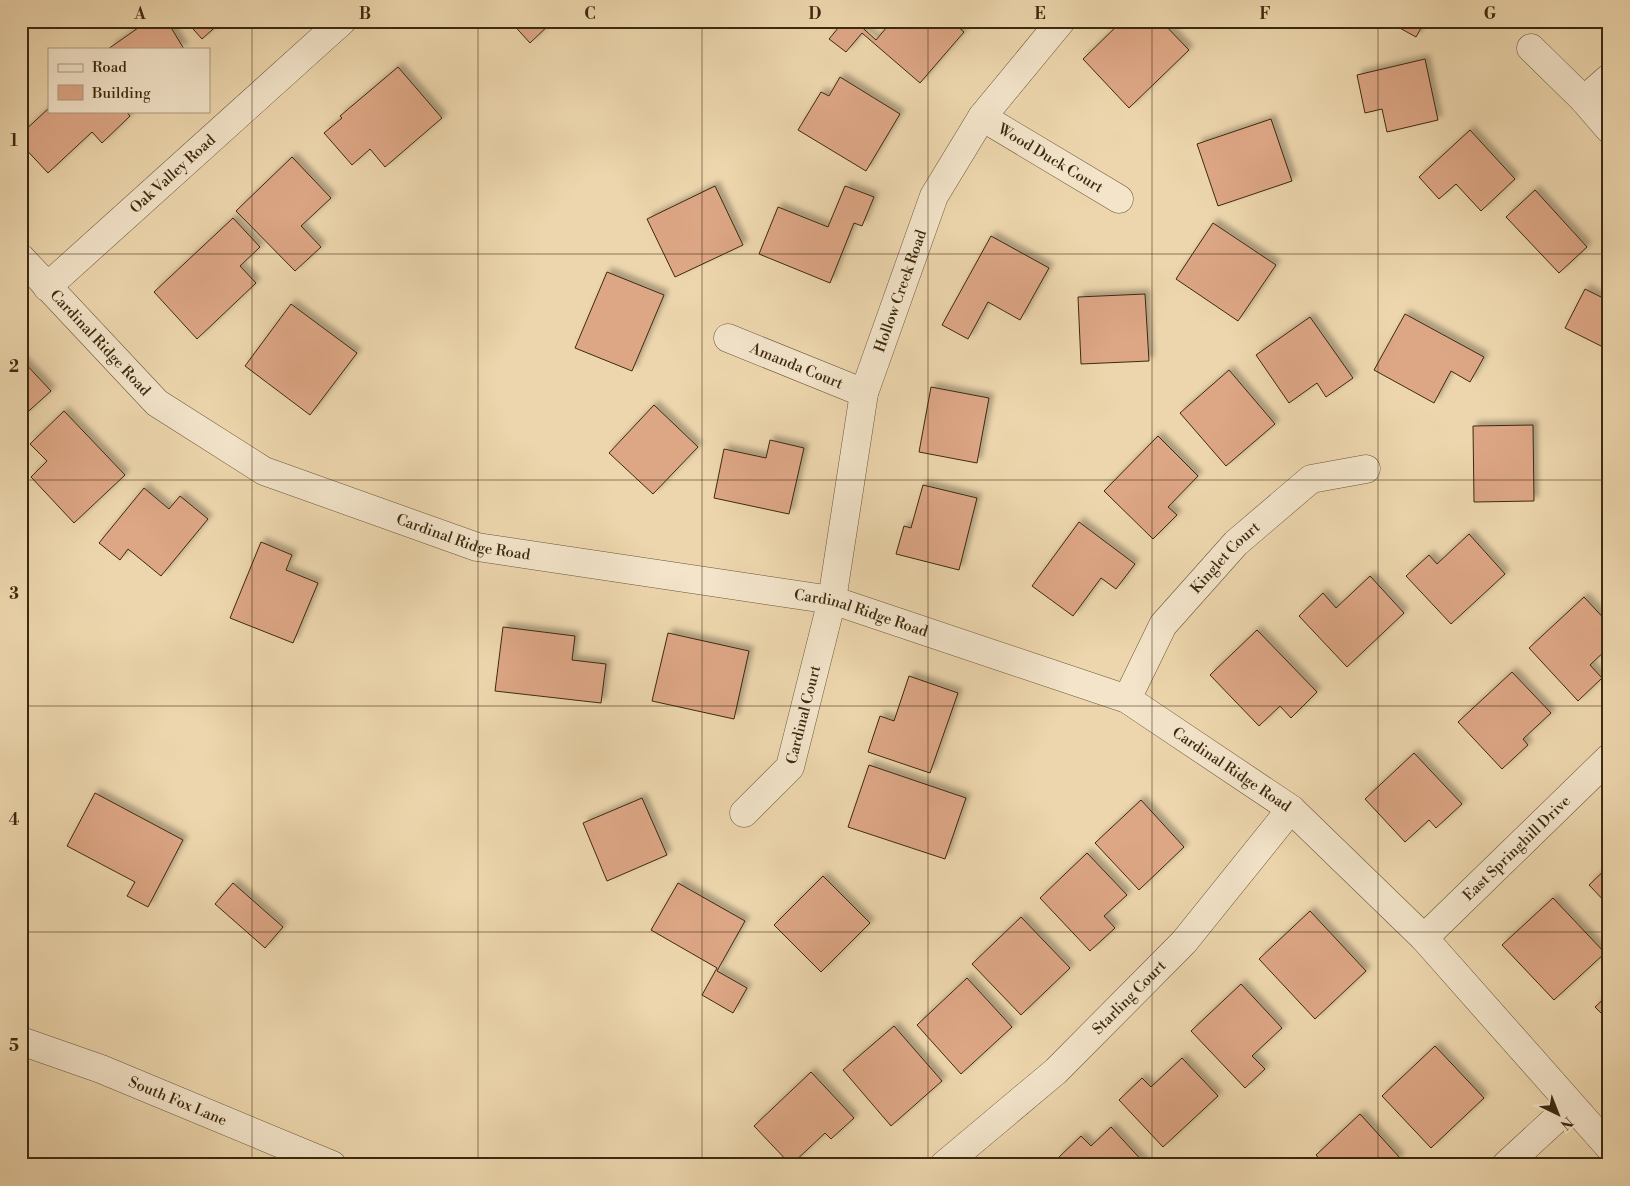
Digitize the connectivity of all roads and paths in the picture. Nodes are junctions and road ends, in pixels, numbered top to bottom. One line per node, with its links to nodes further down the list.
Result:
1 (342, 21): 10 (street, Oak Valley Road)
2 (1061, 21): 6 (street, Hollow Creek Road)
3 (1530, 48): 5 (street)
4 (1609, 78): 5 (street)
5 (1584, 100): 7 (street)
6 (982, 117): 8 (street, Wood Duck Court); 12 (street, Hollow Creek Road)
7 (1609, 128)
8 (1119, 200)
9 (21, 258): 10 (street, Cardinal Ridge Road)
10 (48, 287): 14 (street, Cardinal Ridge Road)
11 (728, 338): 12 (street, Amanda Court)
12 (864, 393): 14 (street, Hollow Creek Road)
13 (1366, 469): 15 (street, Kinglet Court)
14 (832, 600): 15 (street, Cardinal Ridge Road); 18 (street, Cardinal Court)
15 (1127, 700): 17 (street, Cardinal Ridge Road)
16 (1609, 758): 19 (street, East Springhill Drive)
17 (1291, 809): 19 (street, Cardinal Ridge Road); 24 (street, Starling Court)
18 (744, 813)
19 (1424, 938): 21 (street, Cardinal Ridge Road)
20 (21, 1041): 23 (street, South Fox Lane)
21 (1571, 1105): 22 (street, Cardinal Ridge Road); 25 (street)
22 (1609, 1147)
23 (332, 1165)
24 (944, 1165)
25 (1506, 1165)

